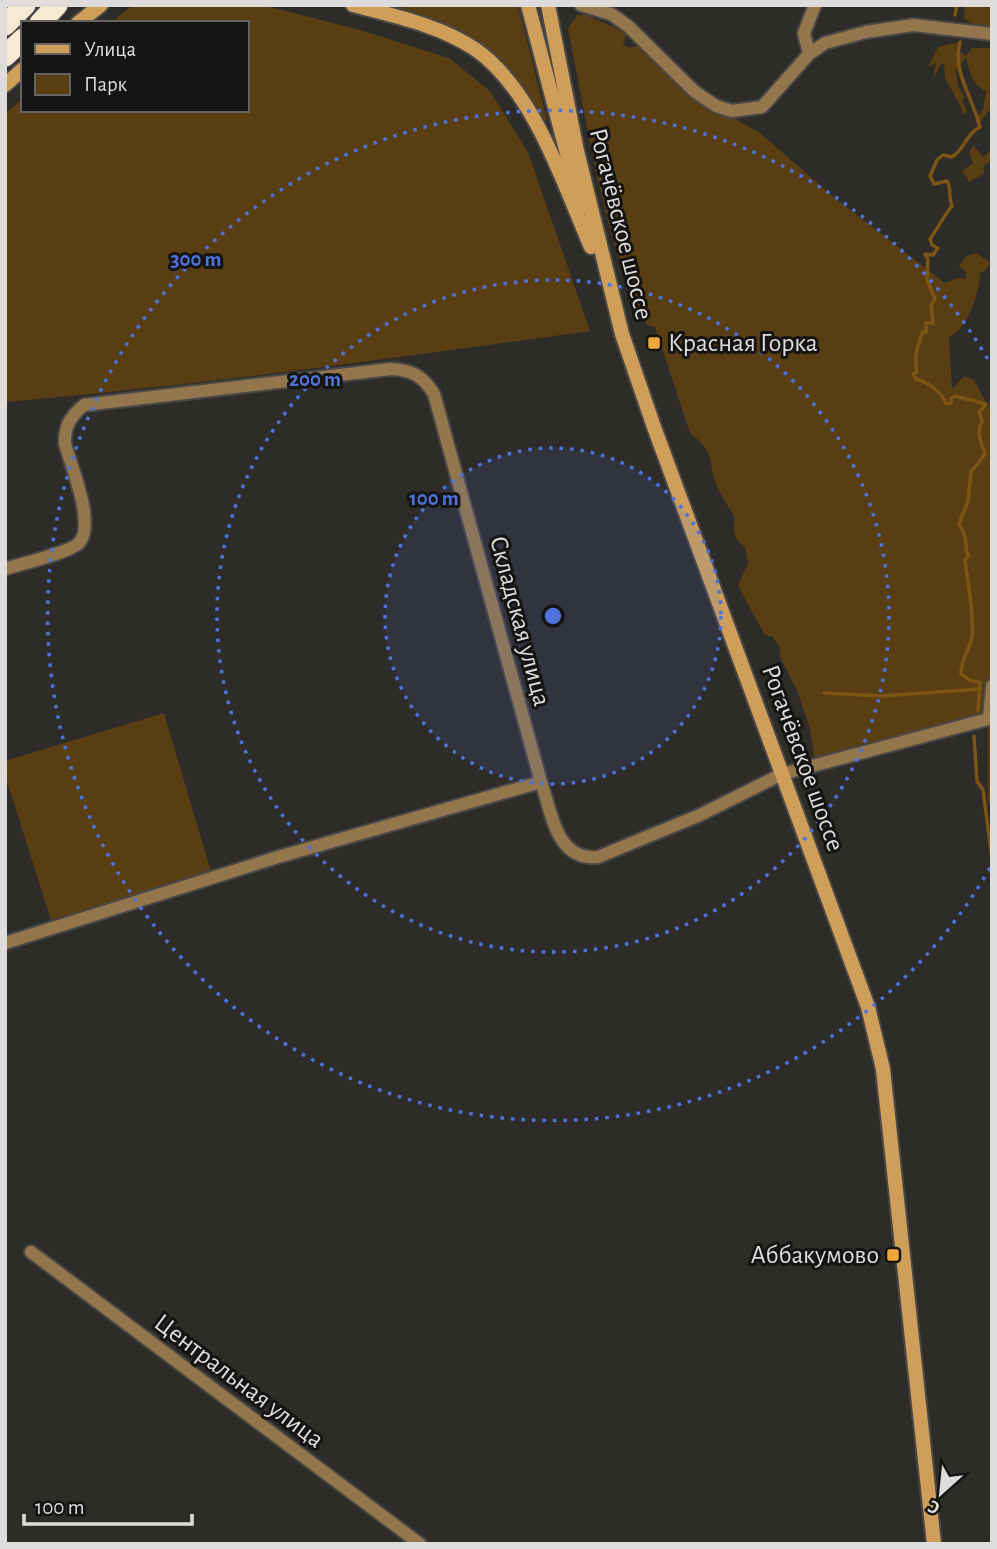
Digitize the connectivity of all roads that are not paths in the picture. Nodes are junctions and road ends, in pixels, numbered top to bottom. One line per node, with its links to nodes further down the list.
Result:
1 (25, 5): 13 (highway)
2 (57, 5): 10 (highway)
3 (91, 5): 11 (main road)
4 (101, 5): 12 (main road)
5 (354, 5): 20 (main road)
6 (527, 5): 20 (main road)
7 (581, 5): 16 (street)
8 (815, 5): 16 (street)
9 (551, 6): 21 (main road, Рогачёвское шоссе)
10 (42, 21)
11 (77, 21)
12 (78, 21)
13 (5, 25)
14 (992, 34): 16 (street)
15 (21, 41): 17 (highway)
16 (809, 54)
17 (5, 57)
18 (21, 71): 19 (main road)
19 (5, 85)
20 (591, 247): 21 (main road)
21 (622, 334): 25 (main road, Рогачёвское шоссе)
22 (5, 569): 26 (street, Складская улица)
23 (992, 686): 24 (street)
24 (990, 718): 25 (street)
25 (782, 774): 26 (street, Складская улица); 30 (main road, Рогачёвское шоссе)
26 (541, 782): 27 (street)
27 (5, 943)
28 (31, 1252): 29 (street, Центральная улица)
29 (420, 1544)
30 (934, 1544)

